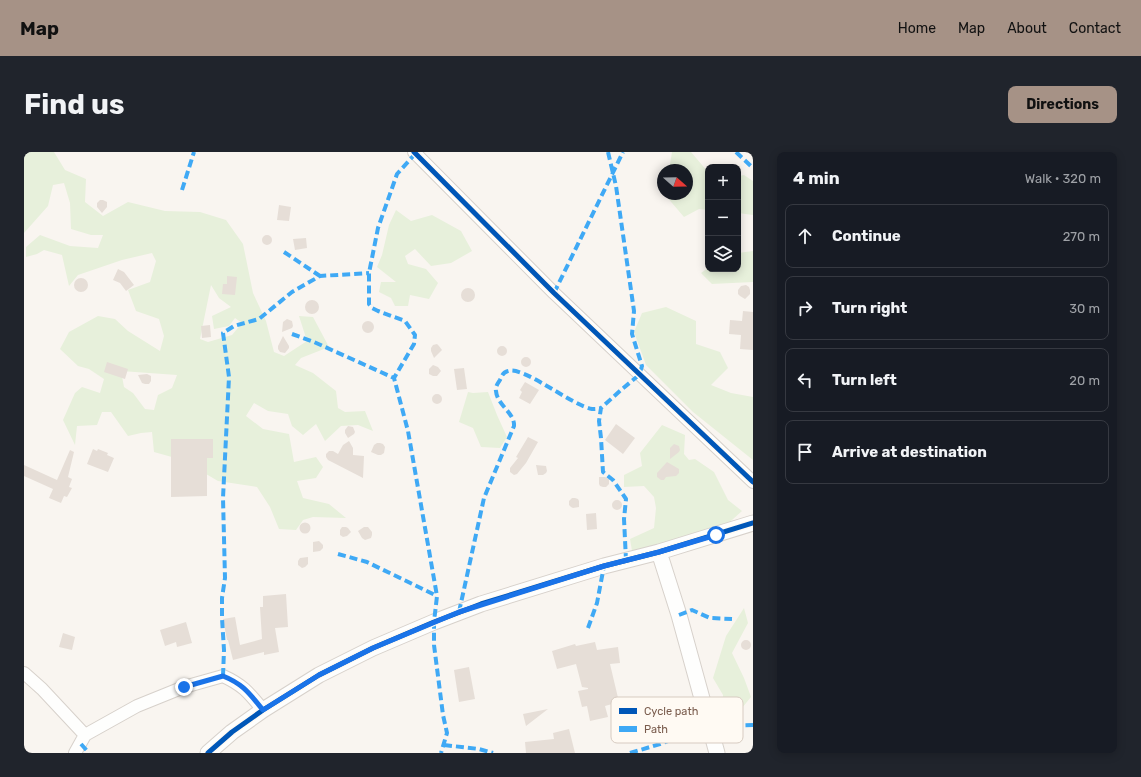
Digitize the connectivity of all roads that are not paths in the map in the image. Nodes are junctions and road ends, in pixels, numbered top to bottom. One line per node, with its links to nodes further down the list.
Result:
1 (414, 152): 2 (street)
2 (753, 482)
3 (753, 523): 4 (street)
4 (659, 552): 6 (street); 7 (street)
5 (24, 673): 8 (street)
6 (702, 697)
7 (263, 710): 8 (street); 11 (street)
8 (85, 735): 10 (street)
9 (714, 743): 12 (street)
10 (75, 753)
11 (208, 753)
12 (717, 753)

